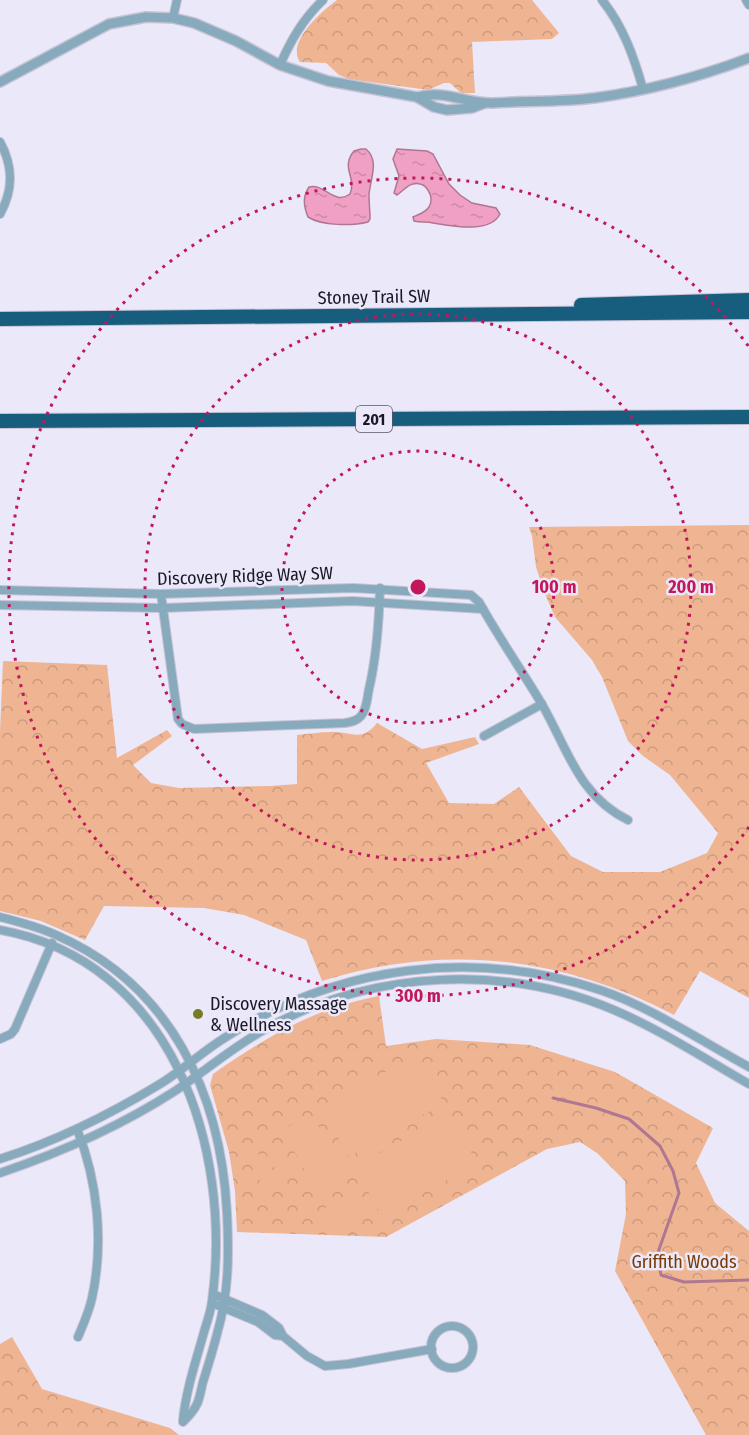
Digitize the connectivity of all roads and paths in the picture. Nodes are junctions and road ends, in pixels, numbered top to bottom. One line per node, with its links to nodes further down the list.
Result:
1 (177, 0): 6 (street)
2 (323, 0): 8 (street)
3 (602, 0): 10 (street)
4 (746, 0): 5 (street)
5 (749, 5)
6 (173, 18): 8 (street); 9 (street)
7 (749, 58): 10 (street)
8 (280, 65): 11 (street)
9 (0, 82)
10 (643, 89): 12 (street)
11 (417, 97): 12 (street); 12 (street)
12 (485, 103)
13 (0, 142): 14 (street)
14 (0, 214)
15 (749, 300): 17 (highway)
16 (749, 312): 17 (highway, Stoney Trail SW)
17 (510, 313): 18 (highway, Stoney Trail SW)
18 (0, 319)
19 (749, 417): 20 (highway, 201)
20 (0, 421)
21 (380, 588): 23 (street, Discovery Ridge Way SW); 26 (street); 31 (street, Discovery Ridge Way SW)
22 (0, 590): 24 (street, Discovery Ridge Way SW)
23 (272, 591): 25 (street, Discovery Ridge Way SW); 28 (street)
24 (56, 593): 25 (street, Discovery Ridge Way SW); 29 (street)
25 (161, 594): 30 (street)
26 (380, 602): 28 (street, Discovery Ridge Way SW); 30 (street); 31 (street, Discovery Ridge Way SW)
27 (0, 605): 29 (street, Discovery Ridge Way SW)
28 (272, 605): 30 (street, Discovery Ridge Way SW)
29 (56, 608): 30 (street, Discovery Ridge Way SW)
30 (163, 608)
31 (483, 609): 32 (street, Discovery Ridge Way SW)
32 (542, 704): 33 (street); 34 (street, Discovery Ridge Way SW)
33 (484, 736)
34 (628, 820)
35 (0, 917): 37 (street)
36 (0, 930): 38 (street)
37 (56, 934): 38 (street); 40 (street)
38 (51, 946): 42 (street); 48 (street)
39 (488, 967): 41 (street); 43 (street); 44 (street)
40 (117, 971): 42 (street); 50 (street)
41 (488, 980): 45 (street); 46 (street)
42 (110, 981): 52 (street)
43 (600, 990): 45 (street); 47 (street)
44 (298, 998): 46 (street); 50 (street)
45 (596, 1003): 49 (street)
46 (303, 1011): 53 (street)
47 (697, 1038): 49 (street); 51 (street)
48 (0, 1039)
49 (690, 1050): 55 (street)
50 (192, 1062): 52 (street); 53 (street)
51 (749, 1067)
52 (180, 1070): 54 (street); 56 (street)
53 (198, 1075): 54 (street); 61 (street)
54 (186, 1083): 57 (street); 60 (street)
55 (749, 1084)
56 (77, 1130): 57 (street); 58 (street)
57 (82, 1142): 59 (street); 64 (street)
58 (0, 1159)
59 (0, 1173)
60 (214, 1195): 61 (street); 62 (street)
61 (226, 1195): 63 (street)
62 (212, 1298): 63 (street); 63 (street)
63 (225, 1303): 65 (street)
64 (78, 1338)
65 (432, 1349): 65 (street)

